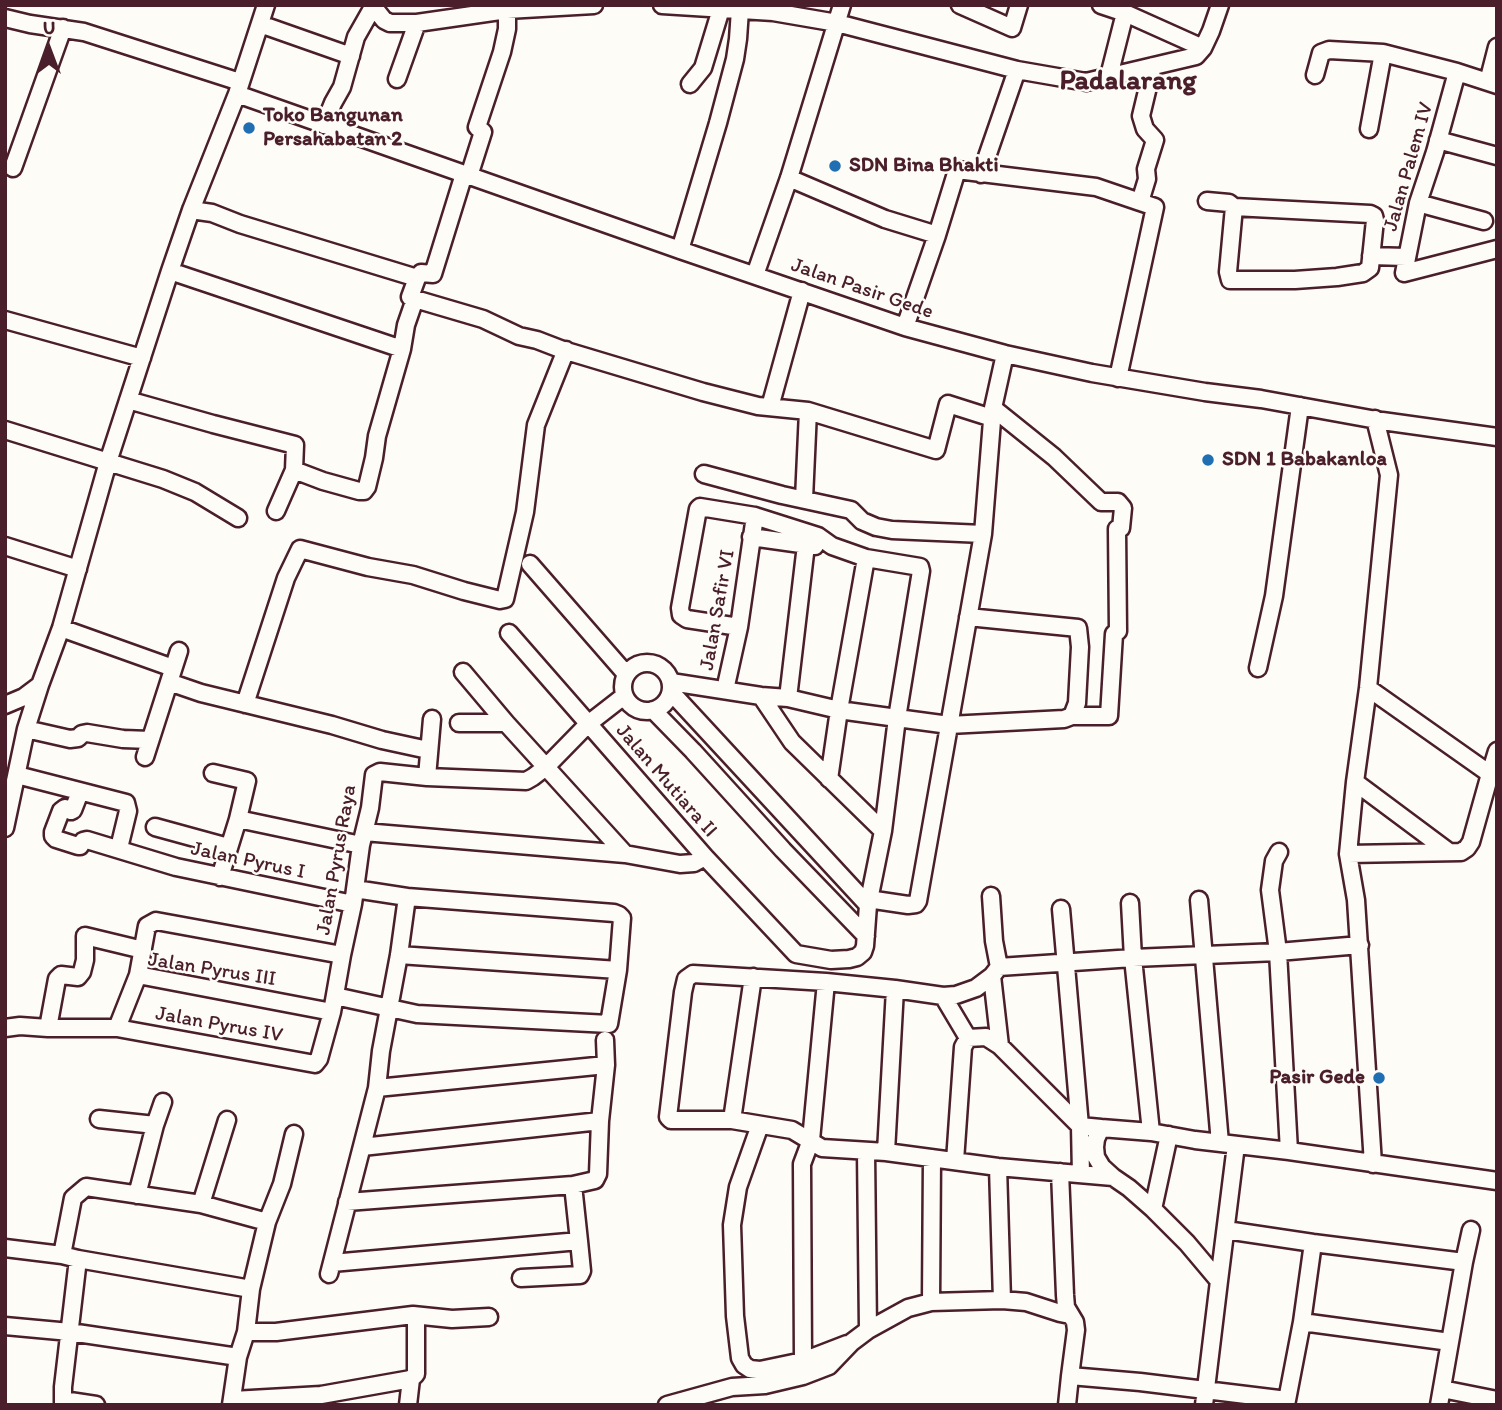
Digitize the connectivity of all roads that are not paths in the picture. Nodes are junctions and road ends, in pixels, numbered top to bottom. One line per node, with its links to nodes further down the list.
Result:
1 (266, 5): 17 (street)
2 (594, 5): 11 (street)
3 (662, 5): 10 (street)
4 (842, 5): 16 (street)
5 (960, 5): 6 (street)
6 (1019, 5)
7 (1101, 5): 13 (street)
8 (373, 6): 15 (street); 22 (street)
9 (1219, 7): 20 (street)
10 (721, 9): 12 (street); 29 (street)
11 (507, 10): 15 (street); 38 (street)
12 (740, 10): 16 (street); 48 (street)
13 (1125, 13): 20 (street); 27 (street)
14 (12, 14): 18 (street, Jalan Pasir Gede)
15 (417, 23): 28 (street)
16 (837, 23): 24 (street); 39 (street)
17 (260, 24): 22 (street); 31 (street)
18 (63, 28): 31 (street, Jalan Pasir Gede); 36 (street)
19 (1497, 47): 30 (street)
20 (1203, 48): 23 (street)
21 (1383, 53): 25 (street); 26 (street); 33 (street)
22 (351, 56): 32 (street)
23 (1153, 66): 27 (street); 41 (street)
24 (1017, 70): 27 (street); 37 (street)
25 (1457, 72): 30 (street); 34 (street, Jalan Palem IV)
26 (1315, 75)
27 (1109, 76)
28 (397, 79)
29 (690, 83)
30 (1493, 83)
31 (239, 88): 32 (street, Jalan Pasir Gede); 44 (street)
32 (324, 125): 38 (street, Jalan Pasir Gede)
33 (1369, 129)
34 (1438, 141): 35 (street); 42 (street, Jalan Palem IV)
35 (1497, 156)
36 (13, 168)
37 (981, 174): 41 (street); 46 (street)
38 (466, 175): 48 (street, Jalan Pasir Gede); 53 (street)
39 (789, 178): 46 (street); 52 (street)
40 (1207, 201): 43 (street)
41 (1140, 202): 62 (street)
42 (1418, 203): 45 (street); 50 (street, Jalan Palem IV)
43 (1234, 207): 49 (street); 49 (street)
44 (191, 210): 51 (street); 53 (street)
45 (1484, 221)
46 (937, 235): 57 (street)
47 (1497, 249): 50 (street)
48 (680, 250): 52 (street, Jalan Pasir Gede)
49 (1371, 256): 50 (street)
50 (1405, 265)
51 (170, 271): 58 (street); 61 (street)
52 (755, 275): 54 (street, Jalan Pasir Gede)
53 (417, 278): 55 (street)
54 (803, 291): 57 (street, Jalan Pasir Gede); 65 (street)
55 (415, 299): 58 (street); 59 (street)
56 (5, 320): 61 (street)
57 (905, 327): 60 (street, Jalan Pasir Gede)
58 (402, 349): 72 (street)
59 (566, 350): 65 (street); 103 (street)
60 (1004, 354): 62 (street, Jalan Pasir Gede); 67 (street)
61 (142, 358): 63 (street)
62 (1118, 378): 64 (street, Jalan Pasir Gede)
63 (128, 400): 71 (street); 72 (street)
64 (1300, 406): 68 (street, Jalan Pasir Gede); 91 (street)
65 (770, 407): 66 (street)
66 (808, 411): 67 (street); 74 (street)
67 (992, 413): 78 (street); 106 (street)
68 (1375, 419): 70 (street, Jalan Pasir Gede); 97 (street)
69 (5, 429): 71 (street)
70 (1497, 437)
71 (108, 463): 77 (street); 85 (street)
72 (294, 470): 75 (street)
73 (704, 474): 74 (street)
74 (804, 499): 78 (street)
75 (276, 511)
76 (755, 516): 79 (street, Jalan Safir VI); 81 (street); 88 (street)
77 (238, 518)
78 (983, 534): 86 (street)
79 (751, 537): 80 (street); 88 (street, Jalan Safir VI)
80 (806, 545): 81 (street); 101 (street)
81 (832, 546): 83 (street)
82 (5, 547): 85 (street)
83 (866, 558): 105 (street); 107 (street)
84 (530, 564): 93 (street)
85 (78, 569): 87 (street)
86 (968, 617): 106 (street); 112 (street)
87 (61, 628): 94 (street); 95 (street)
88 (739, 628): 98 (street, Jalan Safir VI)
89 (509, 633): 111 (street, Jalan Mutiara II)
90 (179, 651): 94 (street)
91 (1258, 668)
92 (463, 672): 110 (street)
93 (626, 674): 96 (street); 99 (street)
94 (171, 675): 103 (street); 114 (street)
95 (40, 685): 102 (street); 113 (street)
96 (671, 687): 98 (street); 104 (street); 143 (street)
97 (1368, 688): 121 (street); 124 (street)
98 (725, 690): 100 (street)
99 (624, 696): 104 (street); 111 (street, Jalan Pyrus Raya)
100 (761, 696): 101 (street); 123 (street)
101 (788, 698): 105 (street)
102 (5, 705)
103 (245, 705): 115 (street)
104 (653, 710): 146 (street)
105 (839, 710): 107 (street); 123 (street)
106 (1072, 716): 112 (street)
107 (897, 718): 112 (street); 129 (street)
108 (432, 719): 115 (street)
109 (459, 723): 110 (street)
110 (506, 723): 119 (street)
111 (588, 724): 119 (street, Jalan Pyrus Raya); 137 (street, Jalan Mutiara II)
112 (949, 724): 143 (street)
113 (26, 729): 114 (street); 118 (street)
114 (150, 740): 117 (street)
115 (428, 750): 122 (street)
116 (1497, 751): 121 (street)
117 (145, 757)
118 (14, 766): 125 (street); 128 (street)
119 (546, 766): 122 (street, Jalan Pyrus Raya); 135 (street)
120 (213, 773): 126 (street)
121 (1490, 774): 134 (street)
122 (427, 777): 130 (street, Jalan Pyrus Raya)
123 (829, 779): 129 (street)
124 (1355, 782): 134 (street); 136 (street)
125 (80, 792): 131 (street); 131 (street, Jalan Pyrus I)
126 (238, 819): 130 (street); 132 (street)
127 (155, 827): 132 (street)
128 (5, 828)
129 (883, 831): 143 (street)
130 (362, 839): 135 (street); 140 (street, Jalan Pyrus Raya)
131 (119, 848): 138 (street, Jalan Pyrus I)
132 (228, 848): 138 (street)
133 (1279, 852): 149 (street)
134 (1449, 852): 136 (street)
135 (625, 854): 137 (street)
136 (1348, 854): 147 (street)
137 (705, 857): 146 (street, Jalan Mutiara II)
138 (220, 877): 140 (street, Jalan Pyrus I)
139 (991, 896): 156 (street)
140 (354, 897): 141 (street, Jalan Pyrus I); 150 (street, Jalan Pyrus Raya)
141 (407, 897): 151 (street); 155 (street, Jalan Pyrus I)
142 (1199, 900): 152 (street)
143 (868, 902): 146 (street)
144 (1130, 904): 153 (street)
145 (1061, 909): 154 (street)
146 (866, 936)
147 (1360, 945): 149 (street); 193 (street)
148 (143, 950): 150 (street); 157 (street); 165 (street)
149 (1278, 952): 152 (street); 188 (street)
150 (342, 955): 162 (street, Jalan Pyrus Raya)
151 (399, 955): 155 (street); 163 (street)
152 (1204, 956): 153 (street); 186 (street)
153 (1133, 958): 154 (street); 182 (street)
154 (1065, 962): 156 (street); 180 (street)
155 (618, 970): 163 (street, Jalan Pyrus III)
156 (995, 972): 161 (street); 169 (street)
157 (138, 975): 162 (street, Jalan Pyrus III); 166 (street, Jalan Pyrus III)
158 (753, 977): 159 (street); 176 (street); 176 (street)
159 (826, 982): 160 (street); 185 (street)
160 (895, 989): 161 (street); 190 (street)
161 (943, 996): 167 (street)
162 (333, 1004): 163 (street, Jalan Pyrus III); 170 (street, Jalan Pyrus Raya)
163 (390, 1008): 172 (street)
164 (5, 1028): 165 (street, Jalan Pyrus IV)
165 (48, 1028): 166 (street, Jalan Pyrus IV)
166 (117, 1028): 170 (street, Jalan Pyrus IV)
167 (968, 1038): 169 (street); 192 (street)
168 (605, 1040): 171 (street)
169 (1000, 1046): 180 (street)
170 (314, 1064)
171 (606, 1065): 172 (street); 177 (street)
172 (377, 1088): 187 (street)
173 (163, 1102): 178 (street)
174 (99, 1119): 178 (street)
175 (227, 1120): 202 (street)
176 (732, 1120): 179 (street)
177 (600, 1121): 187 (street); 199 (street)
178 (155, 1125): 200 (street)
179 (760, 1125): 185 (street); 228 (street)
180 (1080, 1126): 181 (street); 196 (street)
181 (1101, 1128): 182 (street); 197 (street)
182 (1151, 1132): 184 (street)
183 (293, 1134): 204 (street)
184 (1169, 1135): 186 (street); 203 (street)
185 (811, 1140): 189 (street); 228 (street)
186 (1228, 1144): 188 (street); 205 (street)
187 (362, 1147): 201 (street)
188 (1289, 1151): 193 (street)
189 (866, 1152): 190 (street); 222 (street)
190 (886, 1152): 191 (street)
191 (932, 1158): 192 (street); 216 (street)
192 (956, 1161): 194 (street)
193 (1373, 1164): 198 (street)
194 (998, 1167): 195 (street); 215 (street)
195 (1060, 1172): 196 (street); 218 (street)
196 (1080, 1174): 197 (street)
197 (1113, 1177): 203 (street)
198 (1497, 1181)
199 (573, 1185): 201 (street); 207 (street)
200 (137, 1195): 202 (street); 210 (street)
201 (347, 1202): 207 (street)
202 (201, 1204): 204 (street)
203 (1153, 1209): 213 (street)
204 (267, 1222): 214 (street)
205 (1226, 1230): 208 (street); 213 (street)
206 (1471, 1230): 211 (street)
207 (579, 1241): 212 (street)
208 (1313, 1243): 211 (street); 220 (street)
209 (5, 1248): 210 (street)
210 (70, 1257): 214 (street); 223 (street)
211 (1464, 1262): 226 (street)
212 (520, 1278)
213 (1219, 1281): 231 (street)
214 (251, 1289): 224 (street)
215 (1002, 1300): 216 (street); 218 (street)
216 (932, 1302): 222 (street)
217 (413, 1315): 219 (street); 224 (street); 230 (street)
218 (1070, 1315): 229 (street)
219 (489, 1317)
220 (1302, 1322): 226 (street); 236 (street)
221 (5, 1326): 223 (street)
222 (868, 1330): 225 (street)
223 (70, 1332): 227 (street); 234 (street)
224 (246, 1332): 227 (street)
225 (852, 1342): 228 (street); 239 (street)
226 (1450, 1342): 232 (street)
227 (238, 1357): 235 (street)
228 (803, 1361)
229 (1070, 1376): 231 (street); 240 (street)
230 (411, 1379): 235 (street); 238 (street)
231 (1205, 1397): 236 (street)
232 (1441, 1397): 233 (street)
233 (1497, 1400)
234 (63, 1402): 237 (street)
235 (232, 1402)
236 (1287, 1402)
237 (96, 1405)
238 (408, 1405)
239 (667, 1405)
240 (1067, 1405)

